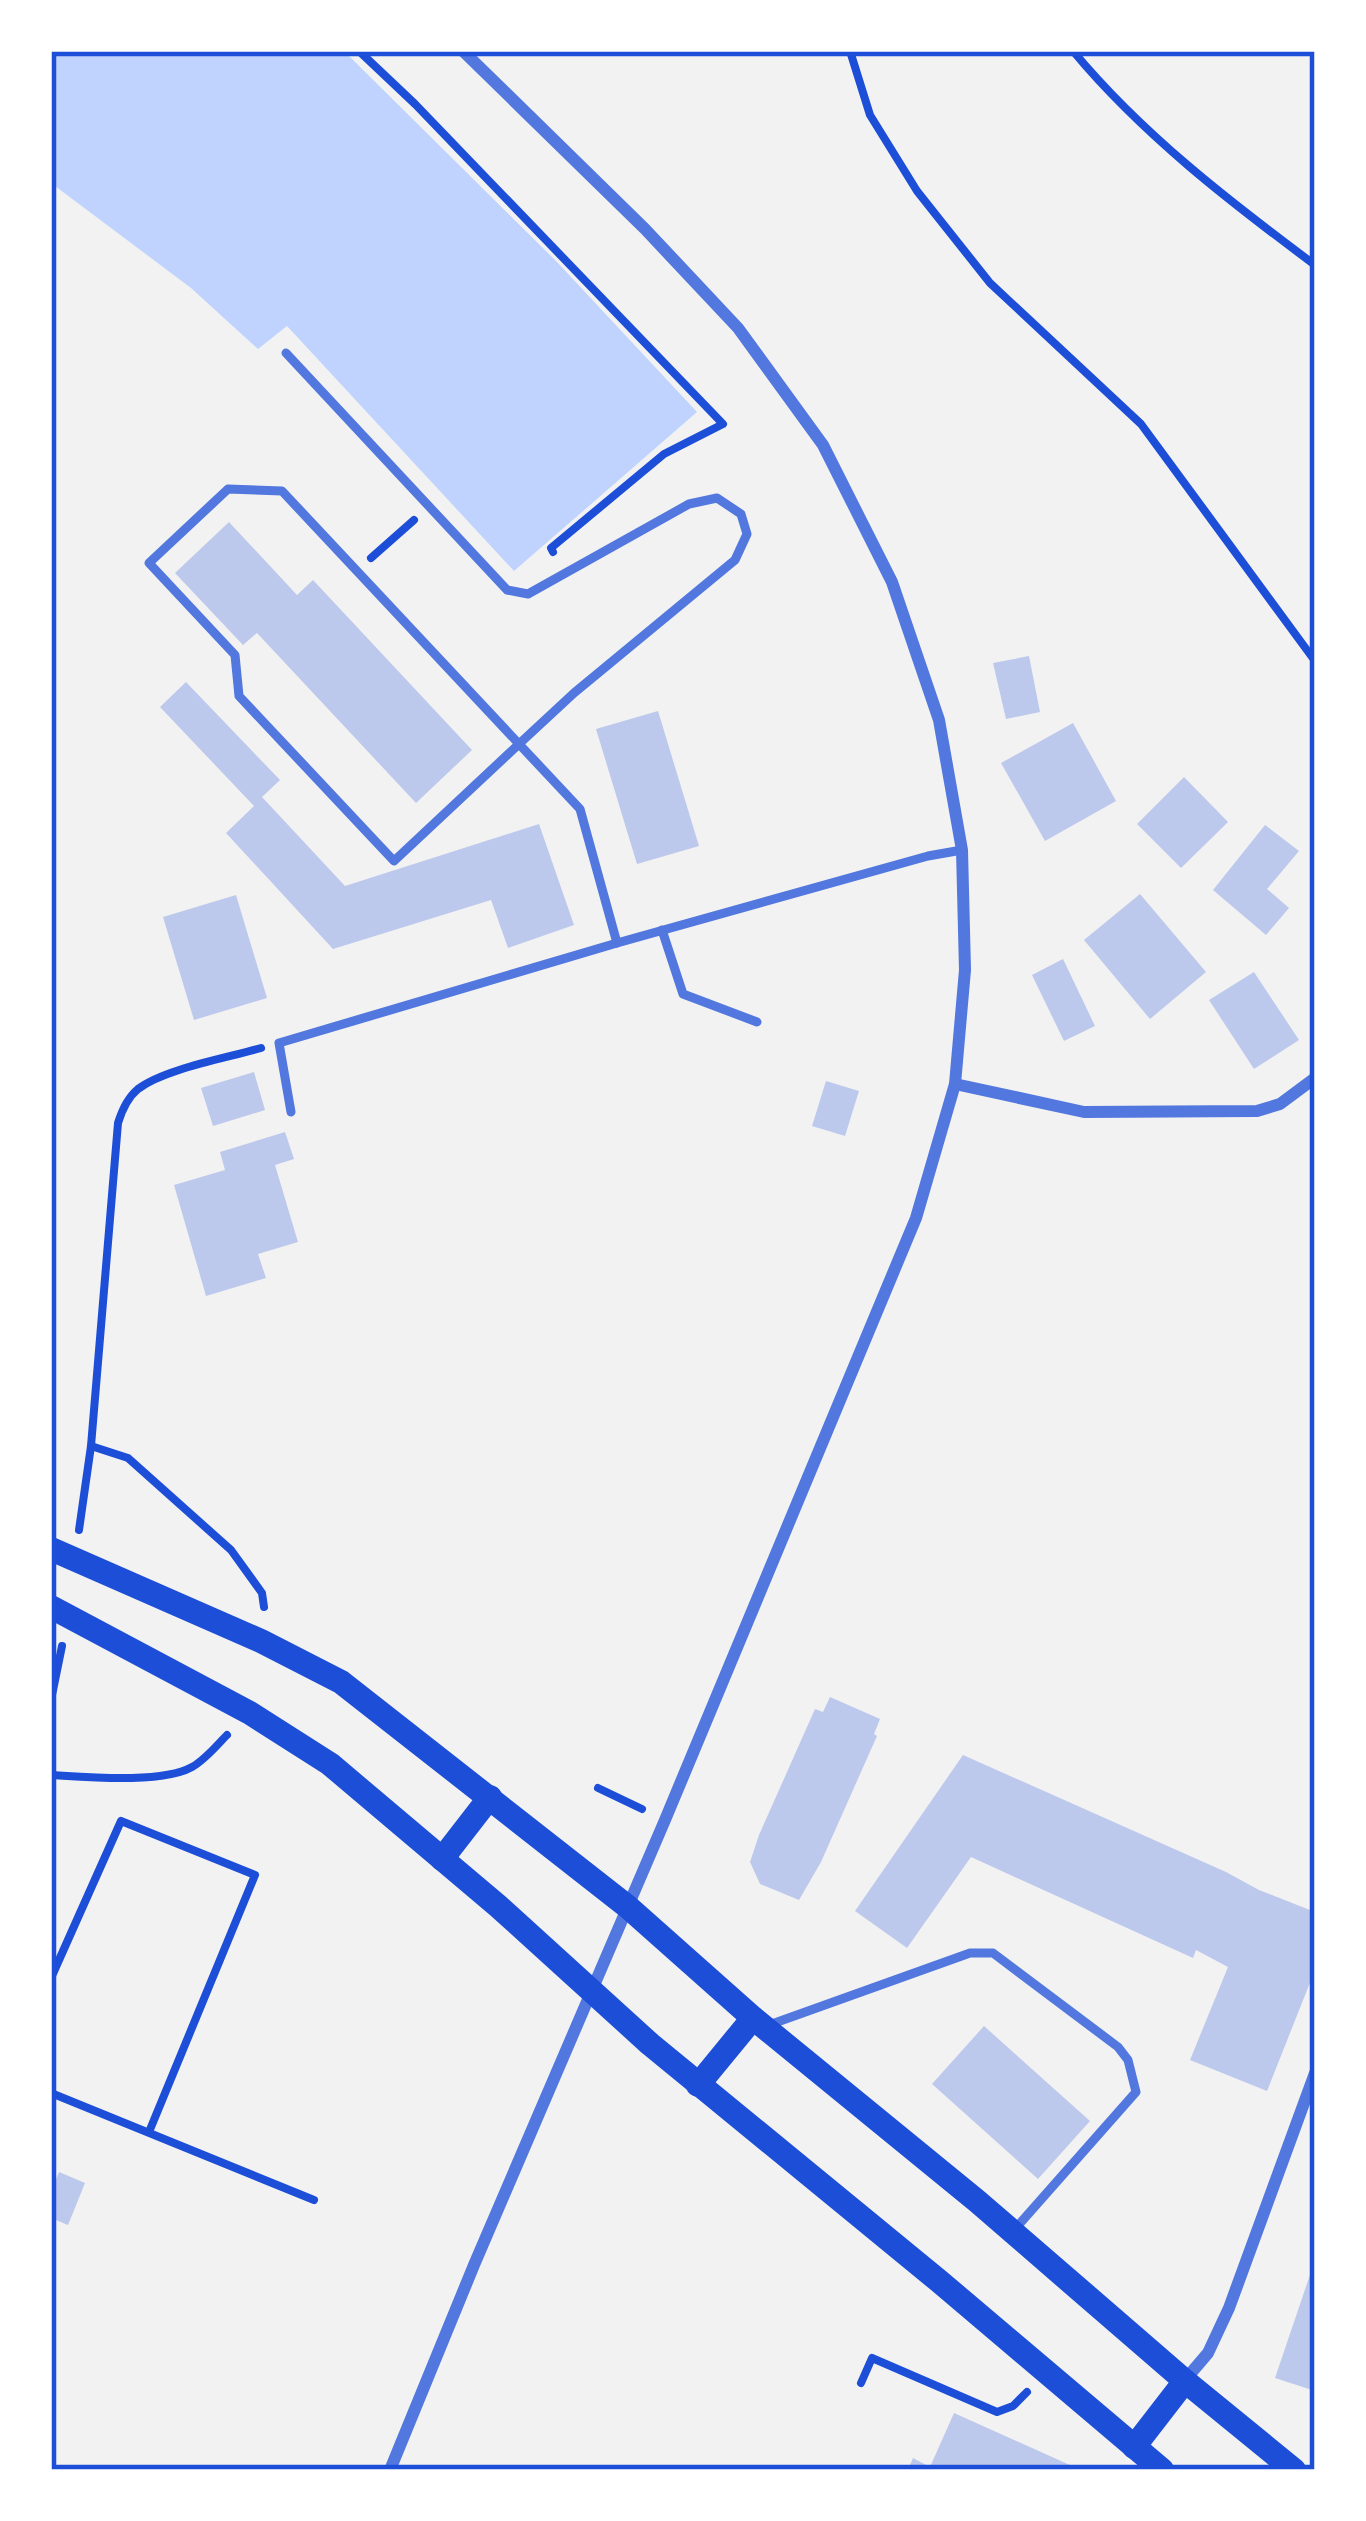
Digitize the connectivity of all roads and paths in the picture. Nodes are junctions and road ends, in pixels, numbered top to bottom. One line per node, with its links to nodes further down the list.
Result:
1 (359, 51): 8 (path)
2 (463, 51): 12 (street)
3 (850, 51): 10 (path)
4 (1073, 51): 5 (path)
5 (1315, 265)
6 (286, 353): 11 (lane)
7 (412, 522): 9 (path)
8 (551, 548)
9 (380, 550)
10 (1315, 662)
11 (519, 744): 11 (lane); 14 (lane)
12 (962, 850): 13 (lane); 18 (street)
13 (662, 930): 14 (lane); 15 (lane)
14 (617, 943): 16 (lane)
15 (757, 1022)
16 (279, 1042): 19 (lane); 20 (path)
17 (1315, 1078): 18 (street)
18 (955, 1084): 30 (street)
19 (290, 1112)
20 (91, 1446): 21 (path); 23 (path)
21 (78, 1537)
22 (51, 1549): 29 (main road)
23 (262, 1593)
24 (67, 1620): 25 (path); 31 (main road)
25 (51, 1700)
26 (214, 1747): 27 (path)
27 (51, 1775)
28 (598, 1788): 30 (path)
29 (490, 1797): 31 (main road); 32 (main road)
30 (665, 1820): 32 (street)
31 (442, 1859): 34 (main road)
32 (628, 1907): 34 (street); 35 (main road)
33 (51, 1978): 39 (path)
34 (591, 1992): 37 (main road); 46 (street)
35 (758, 2022): 37 (main road); 41 (main road); 41 (lane)
36 (1315, 2073): 42 (street)
37 (698, 2085): 45 (main road)
38 (51, 2093): 39 (path)
39 (149, 2132): 40 (path)
40 (314, 2200)
41 (1012, 2232): 42 (main road)
42 (1185, 2381): 45 (main road); 48 (main road)
43 (861, 2383): 44 (path)
44 (1028, 2391)
45 (1135, 2446): 47 (main road)
46 (390, 2470)
47 (1162, 2470)
48 (1294, 2470)

